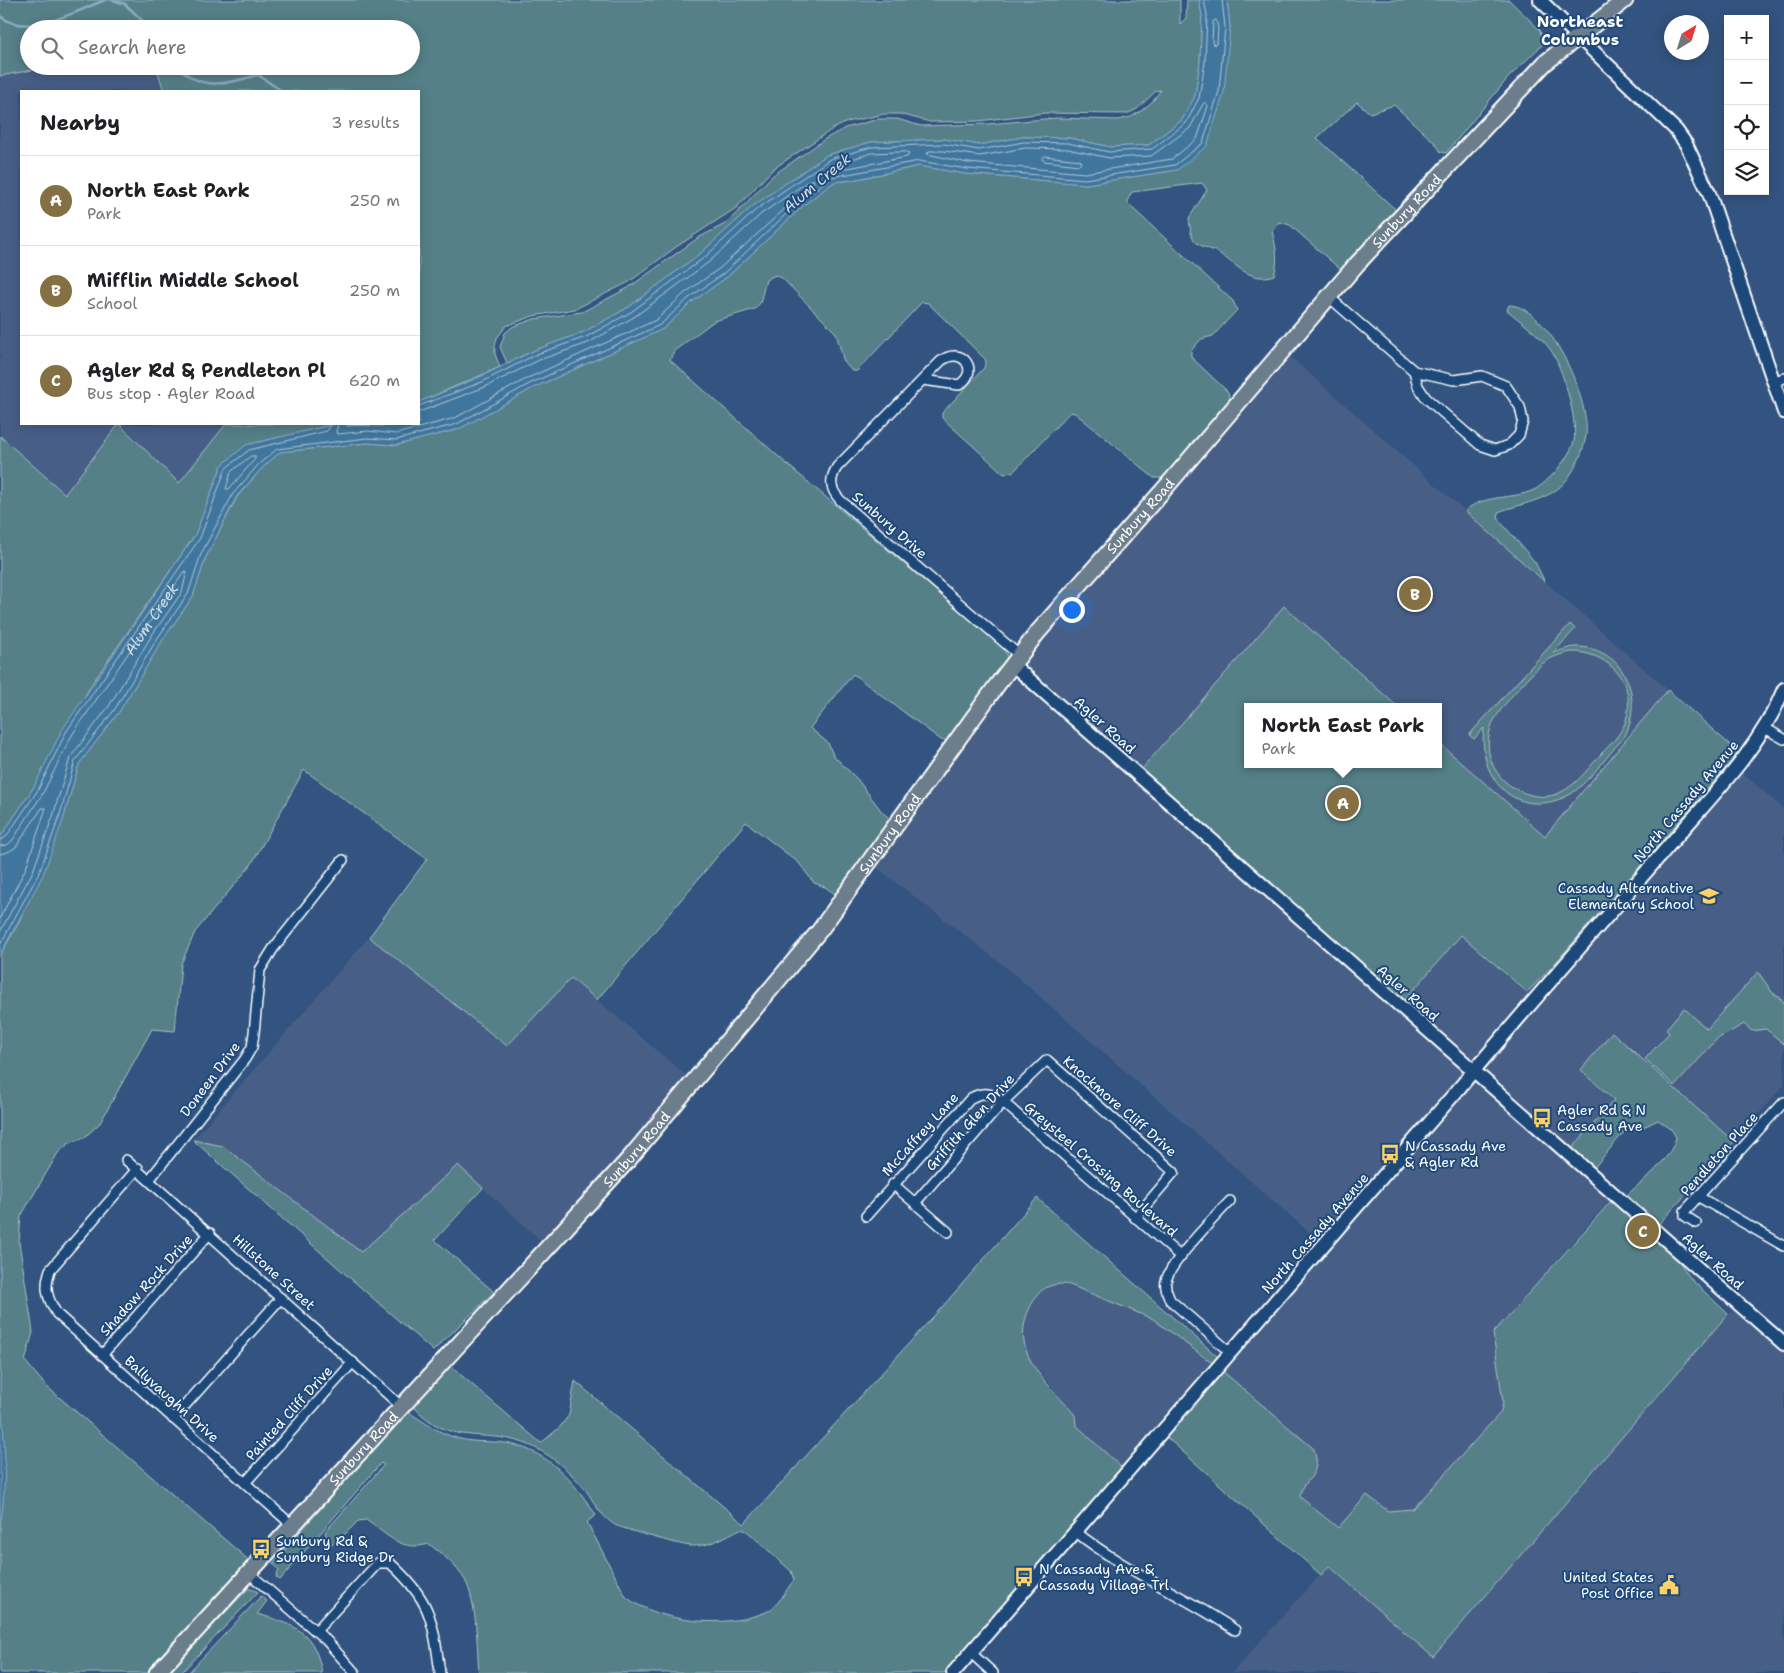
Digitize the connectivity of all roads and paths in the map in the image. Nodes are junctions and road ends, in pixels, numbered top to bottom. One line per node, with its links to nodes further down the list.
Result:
1 (1540, 0): 3 (main road)
2 (1625, 0): 3 (main road, Sunbury Road)
3 (1579, 36): 4 (main road, Sunbury Road); 7 (main road)
4 (1328, 297): 5 (street); 9 (main road, Sunbury Road)
5 (1414, 371): 5 (street)
6 (923, 380): 6 (street, Sunbury Drive); 9 (street, Sunbury Drive)
7 (1779, 380): 8 (main road)
8 (1784, 412)
9 (1016, 660): 15 (main road, Agler Road); 37 (main road, Sunbury Road)
10 (1784, 689): 11 (main road, North Cassady Avenue)
11 (1765, 728): 12 (street); 15 (main road, North Cassady Avenue)
12 (1784, 739)
13 (343, 860): 20 (street, Doneen Drive)
14 (1047, 1060): 16 (street, Griffith Glen Drive); 26 (street, Knockmore Cliff Drive)
15 (1474, 1070): 33 (main road, Agler Road); 34 (main road, North Cassady Avenue)
16 (1003, 1102): 21 (street, McCaffrey Lane); 24 (street, Griffith Glen Drive); 26 (street, Greysteel Crossing Boulevard)
17 (1784, 1102): 22 (street, Pendleton Place)
18 (126, 1160): 19 (street, Hillstone Street)
19 (138, 1168): 20 (street, Hillstone Street); 35 (street, Ballyvaughn Drive)
20 (150, 1179): 29 (street, Hillstone Street)
21 (893, 1184): 24 (street); 25 (street, McCaffrey Lane)
22 (1698, 1197): 27 (street, Pendleton Place); 30 (street)
23 (1230, 1201): 31 (street)
24 (914, 1203): 28 (street)
25 (866, 1216)
26 (1135, 1218): 31 (street, Greysteel Crossing Boulevard)
27 (1696, 1223)
28 (948, 1232)
29 (210, 1233): 32 (street, Hillstone Street); 35 (street, Shadow Rock Drive)
30 (1784, 1246)
31 (1181, 1257): 34 (street)
32 (282, 1298): 36 (street, Hillstone Street); 38 (street)
33 (1784, 1344)
34 (1230, 1353): 41 (main road, North Cassady Avenue)
35 (102, 1355): 38 (street, Ballyvaughn Drive)
36 (353, 1362): 37 (street, Hillstone Street); 39 (street, Painted Cliff Drive)
37 (402, 1407): 40 (main road, Sunbury Road)
38 (174, 1419): 39 (street, Ballyvaughn Drive)
39 (245, 1483): 40 (street, Ballyvaughn Drive)
40 (293, 1526): 42 (main road, Sunbury Road)
41 (1076, 1532): 43 (street); 45 (main road, North Cassady Avenue)
42 (249, 1573): 44 (street); 46 (main road, Sunbury Road)
43 (1235, 1630)
44 (316, 1631): 47 (street); 48 (street)
45 (970, 1653): 49 (main road, North Cassady Avenue); 50 (street)
46 (157, 1673)
47 (355, 1673)
48 (440, 1673)
49 (953, 1673)
50 (993, 1673)

